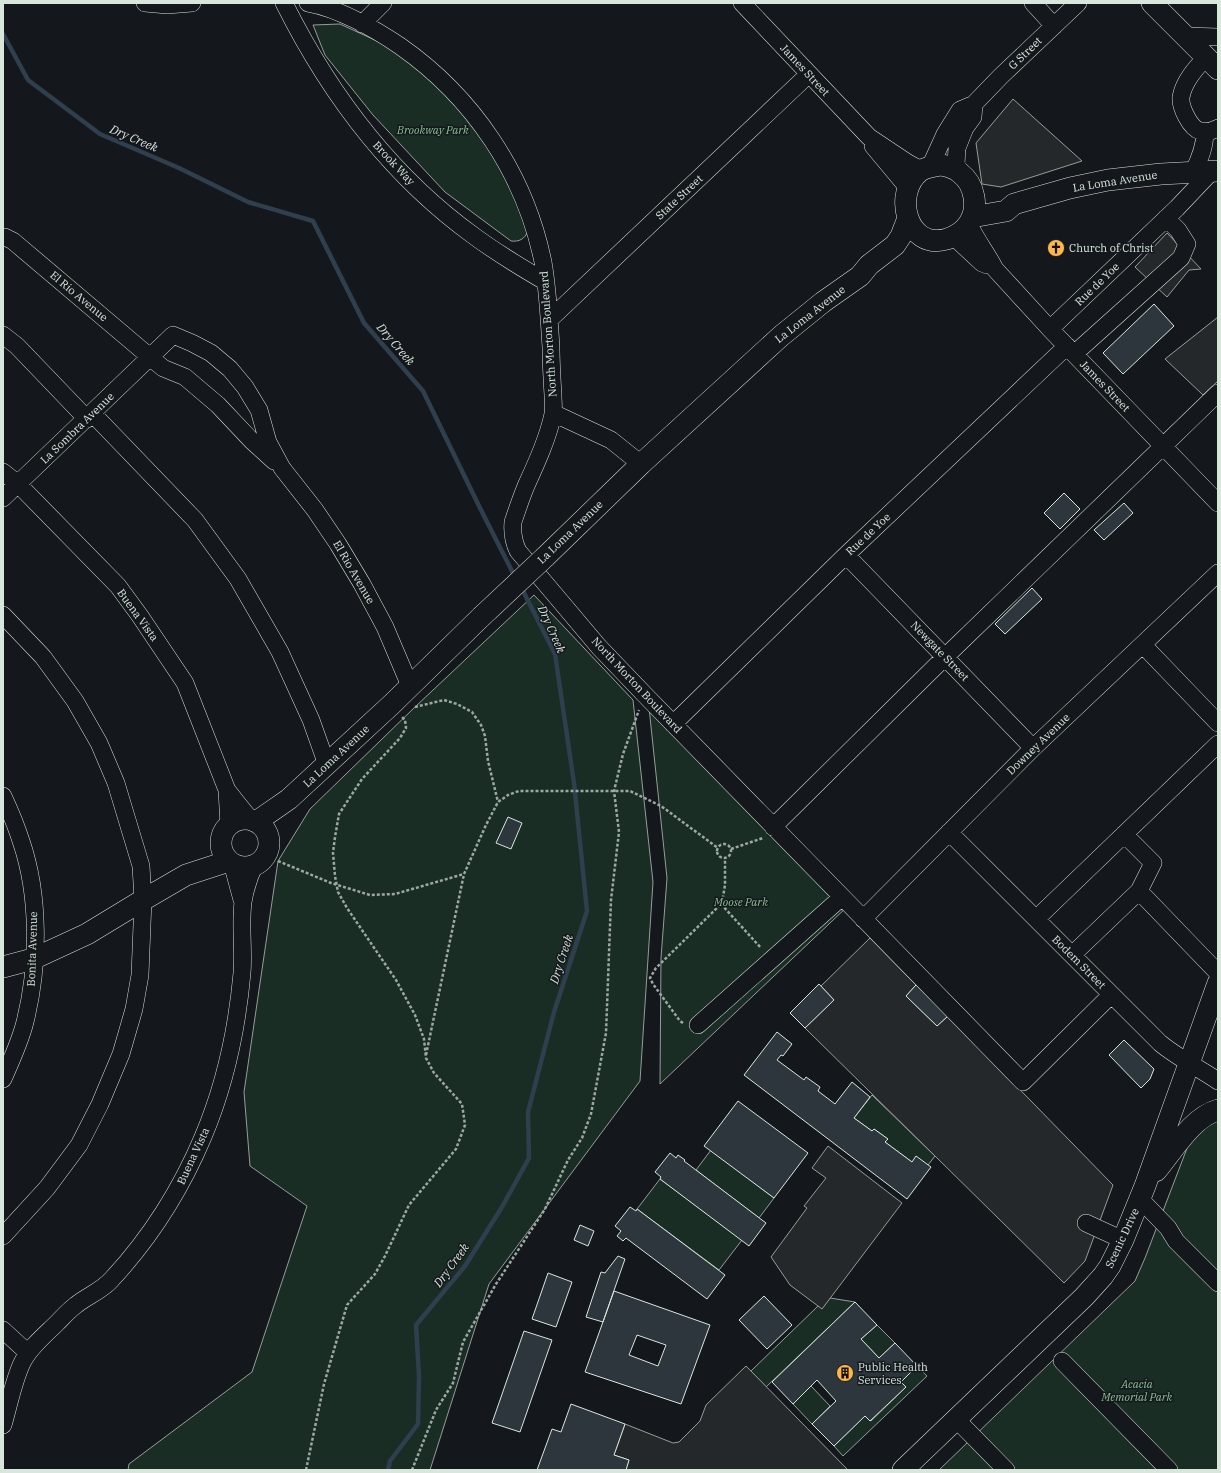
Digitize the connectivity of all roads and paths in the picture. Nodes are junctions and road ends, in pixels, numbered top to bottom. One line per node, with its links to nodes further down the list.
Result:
1 (145, 3): 2 (street)
2 (192, 3)
3 (284, 3): 33 (street, Brook Way)
4 (308, 3): 11 (street, North Morton Boulevard)
5 (332, 3): 11 (street)
6 (383, 3): 12 (street)
7 (742, 3): 17 (street, James Street)
8 (1033, 3): 13 (street)
9 (1078, 3): 13 (street, G Street)
10 (1152, 3): 14 (main road)
11 (344, 16): 12 (street, North Morton Boulevard)
12 (362, 24): 33 (street, North Morton Boulevard)
13 (1054, 26): 18 (street, G Street)
14 (1185, 36): 15 (street); 16 (main road)
15 (1218, 37)
16 (1212, 63): 19 (street)
17 (809, 74): 20 (street, James Street); 34 (street, State Street)
18 (974, 104): 21 (street, G Street); 23 (street)
19 (1211, 130): 22 (street)
20 (869, 137): 21 (street, James Street); 24 (street, James Street)
21 (926, 168): 23 (main road); 24 (main road)
22 (1210, 170): 26 (main road, La Loma Avenue); 28 (street, Rue de Yoe)
23 (961, 173): 25 (main road)
24 (908, 188): 27 (main road)
25 (973, 192): 26 (main road, La Loma Avenue); 29 (main road)
26 (1014, 204): 29 (main road, La Loma Avenue)
27 (908, 218): 31 (main road); 32 (main road, La Loma Avenue)
28 (1166, 218): 35 (street, Rue de Yoe); 37 (street, Rue de Yoe)
29 (965, 226): 31 (main road); 35 (street, James Street)
30 (5, 238): 38 (street, El Rio Avenue)
31 (934, 240): 32 (main road, La Loma Avenue)
32 (860, 276): 43 (main road, La Loma Avenue)
33 (546, 282): 34 (street, North Morton Boulevard)
34 (549, 320): 40 (street, North Morton Boulevard)
35 (1050, 329): 37 (street, James Street)
36 (3, 335): 41 (street)
37 (1070, 350): 42 (street, James Street); 49 (street, Rue de Yoe)
38 (151, 357): 41 (street, La Sombra Avenue); 44 (street, El Rio Avenue); 44 (street, El Rio Avenue)
39 (1218, 393): 42 (street)
40 (553, 413): 43 (street, North Morton Boulevard); 55 (street, North Morton Boulevard)
41 (90, 416): 46 (street, La Sombra Avenue); 62 (street)
42 (1163, 446): 48 (street, James Street); 53 (street)
43 (641, 464): 54 (main road, La Loma Avenue, bridge)
44 (282, 468): 54 (street, El Rio Avenue)
45 (3, 472): 46 (street, Buena Vista)
46 (18, 484): 47 (street, La Sombra Avenue); 63 (street, Buena Vista)
47 (3, 498)
48 (1218, 502)
49 (846, 555): 53 (street, Newgate Street); 59 (street, Rue de Yoe)
50 (1218, 573): 52 (street, Downey Avenue)
51 (3, 615): 85 (street)
52 (1143, 645): 58 (street); 61 (street, Downey Avenue)
53 (945, 657): 61 (street, Newgate Street); 69 (street)
54 (410, 686): 62 (main road, La Loma Avenue)
55 (645, 695): 59 (street, North Morton Boulevard); 64 (path)
56 (410, 710): 67 (path)
57 (406, 713): 82 (path)
58 (1218, 722)
59 (672, 724): 69 (street, North Morton Boulevard)
60 (1218, 744): 72 (street)
61 (1033, 748): 71 (street, Downey Avenue)
62 (327, 765): 66 (main road, La Loma Avenue)
63 (228, 790): 68 (street, Buena Vista); 70 (street, Buena Vista)
64 (614, 792): 67 (path); 74 (path); 114 (path)
65 (3, 796): 91 (street, Bonita Avenue)
66 (290, 799): 68 (main road, La Loma Avenue); 73 (main road, La Loma Avenue)
67 (498, 802): 80 (path)
68 (254, 821): 70 (main road); 73 (main road)
69 (776, 830): 75 (path); 84 (street, North Morton Boulevard)
70 (226, 831): 78 (main road); 81 (main road)
71 (949, 832): 88 (street, Downey Avenue); 89 (street, Bodem Street)
72 (1124, 834): 83 (street); 89 (street)
73 (269, 840): 79 (main road)
74 (718, 848): 75 (path); 76 (path)
75 (731, 849): 76 (path)
76 (725, 858): 87 (path)
77 (278, 861): 82 (path)
78 (230, 862): 79 (main road); 81 (main road); 86 (street, Buena Vista)
79 (254, 866): 86 (street, Buena Vista)
80 (464, 874): 82 (path); 98 (path)
81 (186, 875): 85 (main road)
82 (336, 884): 98 (path)
83 (1139, 891): 90 (street); 94 (street)
84 (842, 897): 88 (street, North Morton Boulevard); 92 (street)
85 (143, 900): 91 (main road); 105 (street)
86 (243, 902): 109 (street, Buena Vista)
87 (721, 904): 92 (path); 97 (path)
88 (863, 919): 96 (street, North Morton Boulevard)
89 (1036, 919): 90 (street, Bodem Street)
90 (1072, 955): 96 (street, Bodem Street)
91 (33, 959): 93 (main road); 100 (street, Bonita Avenue)
92 (771, 959): 97 (street)
93 (3, 967)
94 (1218, 973)
95 (1218, 982): 99 (main road, Scenic Drive)
96 (1111, 995): 99 (street, Bodem Street)
97 (698, 1025)
98 (426, 1058): 113 (path)
99 (1190, 1063): 101 (street, Bodem Street); 103 (main road, Scenic Drive)
100 (3, 1079)
101 (1218, 1081)
102 (1218, 1110): 103 (main road)
103 (1142, 1192): 106 (main road, Scenic Drive); 107 (street)
104 (1086, 1223): 106 (street)
105 (3, 1236)
106 (1123, 1240): 111 (main road, Scenic Drive)
107 (1218, 1283)
108 (3, 1330): 109 (street)
109 (28, 1353): 112 (street)
110 (1062, 1361): 117 (street)
111 (956, 1419): 115 (main road, Scenic Drive); 116 (street)
112 (3, 1425)
113 (306, 1470)
114 (412, 1470)
115 (903, 1470)
116 (1006, 1470)
117 (1168, 1470)

